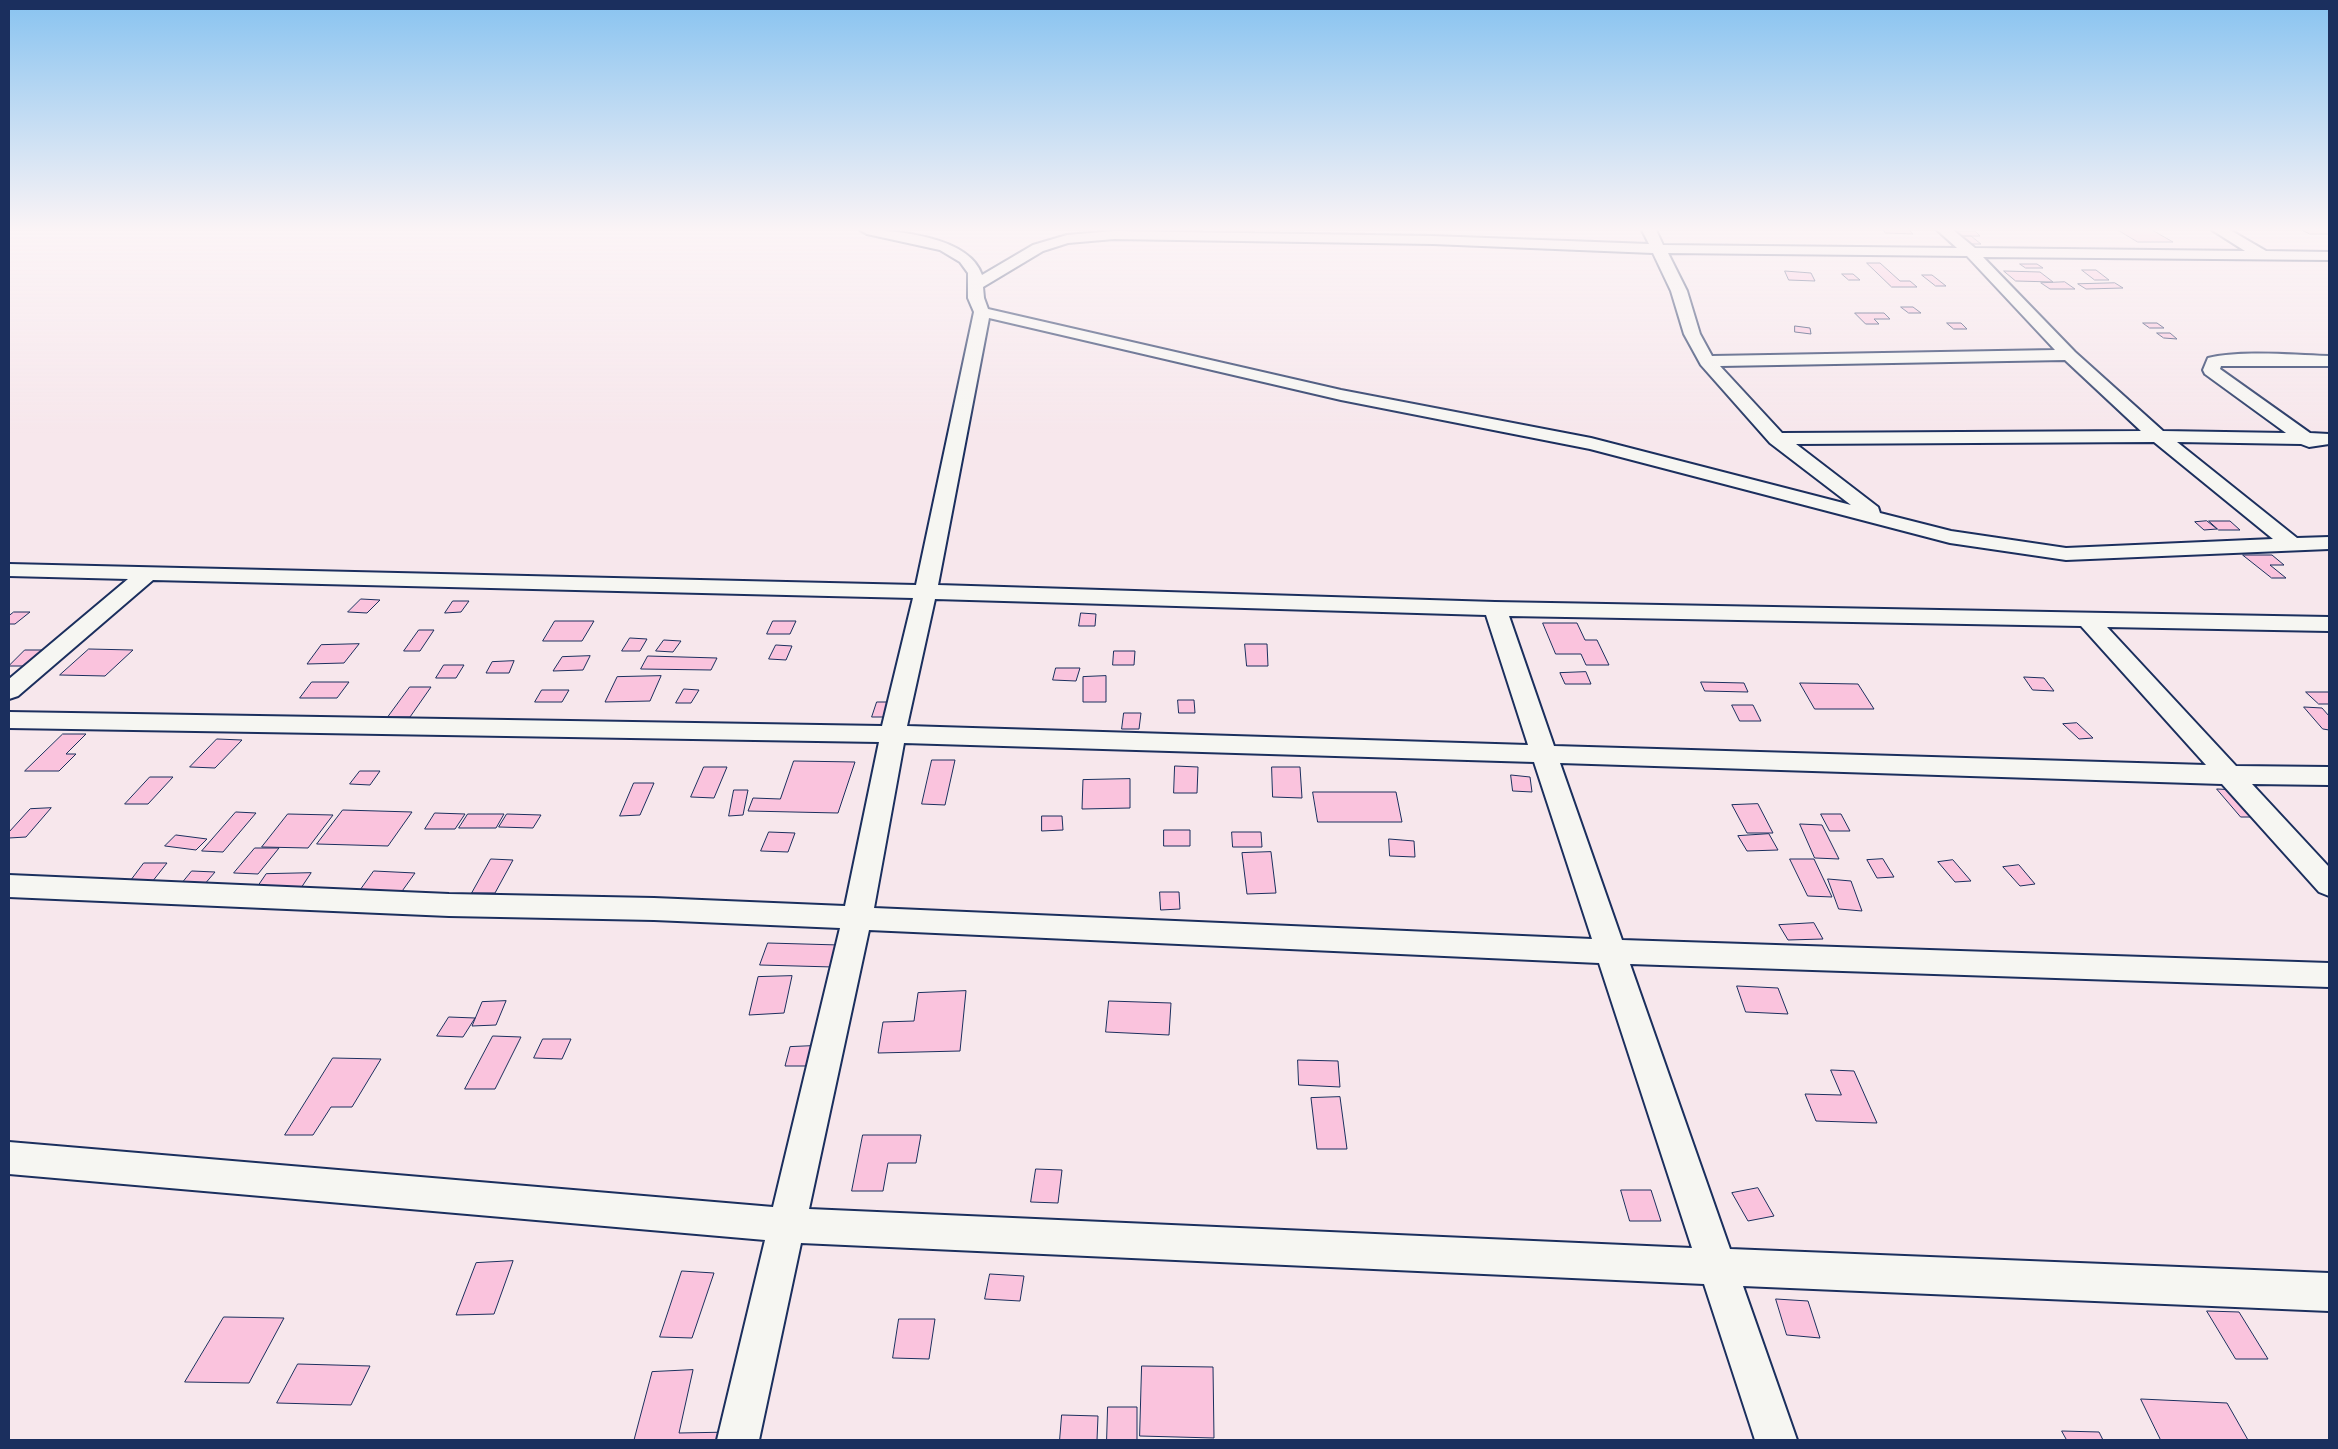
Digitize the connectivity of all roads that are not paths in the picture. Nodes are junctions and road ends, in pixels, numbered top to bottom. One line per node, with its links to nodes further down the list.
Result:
1 (976, 298): 4 (street)
2 (1681, 298): 6 (street)
3 (2014, 298): 5 (street)
4 (982, 312): 13 (street); 18 (street)
5 (2069, 355): 6 (street); 8 (street)
6 (1707, 361): 9 (street)
7 (2329, 361): 10 (street)
8 (2158, 436): 9 (street); 10 (street); 15 (street)
9 (1777, 439): 13 (street)
10 (2305, 439): 11 (street); 12 (street)
11 (2329, 439)
12 (2329, 455)
13 (1885, 521): 15 (street)
14 (2329, 543): 15 (street)
15 (2292, 544)
16 (9, 570): 17 (street)
17 (148, 573): 18 (street); 22 (street)
18 (926, 591): 19 (street); 24 (street)
19 (1495, 609): 20 (street); 25 (street)
20 (2088, 620): 21 (street); 26 (street)
21 (2329, 624)
22 (9, 691)
23 (9, 720): 24 (street)
24 (893, 734): 25 (street); 30 (street)
25 (1544, 754): 26 (street); 31 (street)
26 (2230, 776): 27 (street); 28 (street)
27 (2329, 776)
28 (2329, 885)
29 (9, 886): 30 (street)
30 (857, 918): 31 (street); 34 (street)
31 (1611, 952): 32 (street); 35 (street)
32 (2329, 975)
33 (9, 1158): 34 (street)
34 (787, 1225): 35 (street); 37 (street)
35 (1718, 1268): 36 (street); 38 (street)
36 (2329, 1292)
37 (738, 1440)
38 (1776, 1440)

